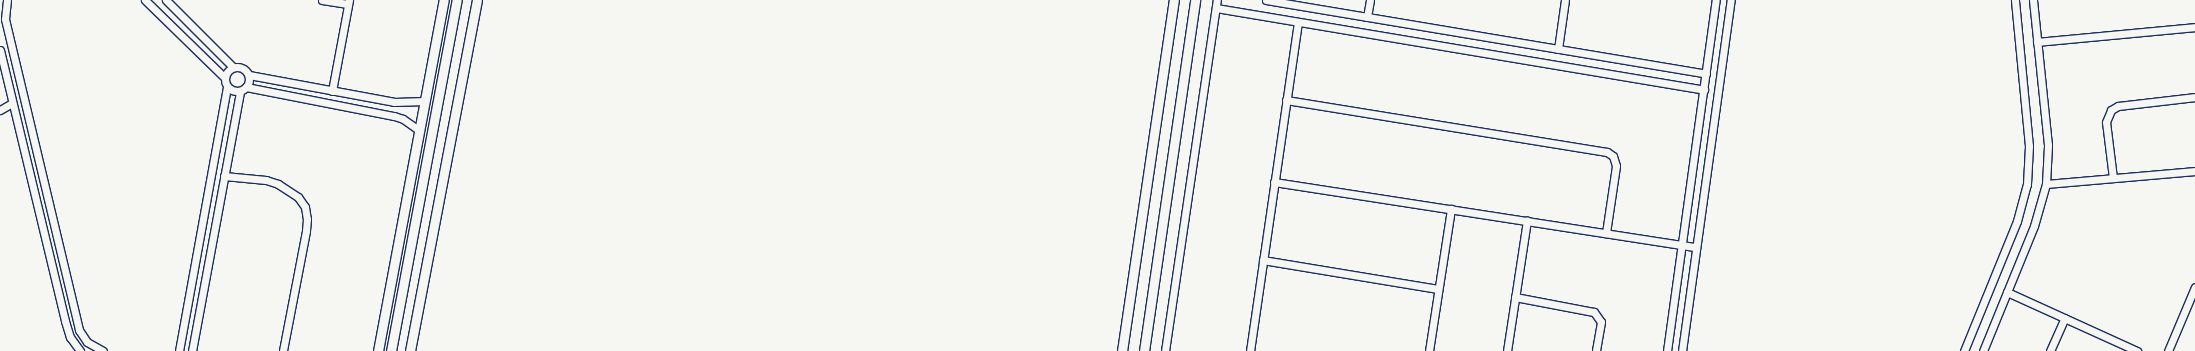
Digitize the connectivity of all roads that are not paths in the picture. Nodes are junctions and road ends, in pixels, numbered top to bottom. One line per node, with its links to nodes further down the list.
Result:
1 (6, 0): 19 (street); 58 (street)
2 (145, 0): 30 (street)
3 (166, 0): 27 (street)
4 (322, 0): 18 (street)
5 (444, 0): 37 (street)
6 (457, 0): 63 (street)
7 (477, 0): 64 (street)
8 (1174, 0): 65 (street)
9 (1195, 0): 66 (street)
10 (1217, 0): 20 (street)
11 (1266, 0): 21 (street)
12 (1370, 0): 21 (street)
13 (1565, 0): 25 (street)
14 (1716, 0): 28 (street)
15 (1731, 0): 50 (street)
16 (2015, 0): 74 (street)
17 (2033, 0): 24 (street)
18 (348, 2): 34 (street)
19 (0, 4)
20 (1216, 8): 22 (street); 67 (street)
21 (1367, 17): 25 (street)
22 (1298, 22): 33 (street); 36 (street)
23 (2195, 27): 24 (street)
24 (2037, 42): 45 (street)
25 (1558, 49): 28 (street)
26 (0, 50): 38 (street)
27 (233, 67): 29 (street); 30 (street)
28 (1706, 74): 33 (street)
29 (249, 75): 32 (street); 34 (street)
30 (224, 78): 31 (street)
31 (227, 87): 32 (street); 59 (street)
32 (243, 89): 40 (street); 42 (street)
33 (1704, 90): 49 (street)
34 (332, 91): 37 (street)
35 (2195, 98): 43 (street)
36 (1286, 100): 44 (street); 48 (street)
37 (425, 101): 40 (street)
38 (12, 102): 39 (street); 57 (street)
39 (0, 110)
40 (419, 130): 62 (street)
41 (2195, 172): 43 (street)
42 (224, 176): 60 (street); 61 (street)
43 (2113, 178): 45 (street)
44 (1274, 182): 46 (street); 51 (street)
45 (2046, 184): 54 (street)
46 (1451, 209): 47 (street); 53 (street)
47 (1527, 221): 48 (street); 55 (street)
48 (1606, 233): 49 (street)
49 (1682, 245): 50 (street); 72 (street)
50 (1696, 247): 73 (street)
51 (1263, 260): 53 (street); 68 (street)
52 (2195, 287): 78 (street)
53 (1438, 289): 69 (street)
54 (2007, 292): 56 (street); 75 (street)
55 (1515, 297): 70 (street); 71 (street)
56 (2066, 318): 76 (street); 77 (street)
57 (80, 351)
58 (103, 351)
59 (178, 351)
60 (192, 351)
61 (283, 351)
62 (378, 351)
63 (392, 351)
64 (410, 351)
65 (1122, 351)
66 (1144, 351)
67 (1166, 351)
68 (1250, 351)
69 (1429, 351)
70 (1507, 351)
71 (1596, 351)
72 (1667, 351)
73 (1682, 351)
74 (1964, 351)
75 (1983, 351)
76 (2050, 351)
77 (2137, 351)
78 (2168, 351)

